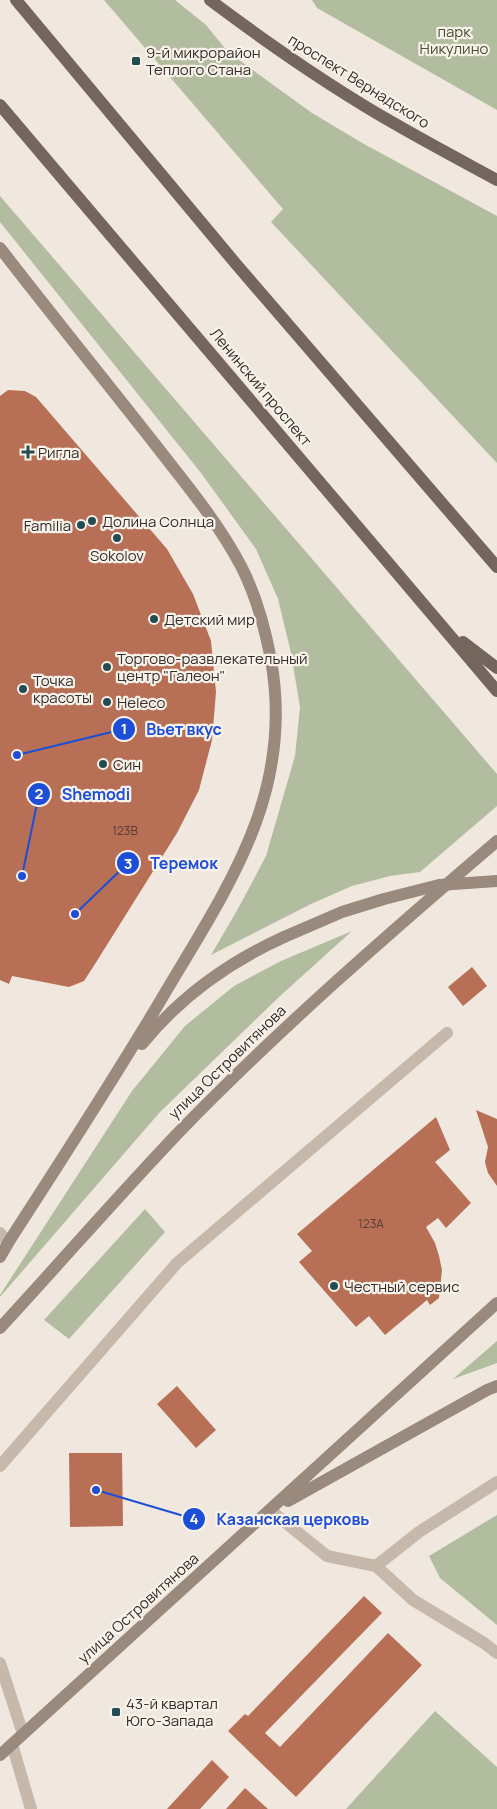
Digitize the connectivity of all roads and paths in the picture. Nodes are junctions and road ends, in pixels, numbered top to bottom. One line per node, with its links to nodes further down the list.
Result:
1 (16, 0): 6 (main road)
2 (210, 0): 4 (main road, проспект Вернадского)
3 (0, 104): 7 (main road, Ленинский проспект)
4 (497, 180)
5 (0, 248): 13 (main road)
6 (497, 567)
7 (444, 629): 8 (main road); 9 (main road, Ленинский проспект)
8 (497, 668)
9 (497, 691)
10 (497, 841): 17 (main road, улица Островитянова)
11 (497, 881): 13 (main road, bridge)
12 (447, 1033): 19 (lane)
13 (111, 1084): 14 (main road)
14 (4, 1238): 15 (main road)
15 (0, 1257)
16 (497, 1303): 21 (main road, улица Островитянова)
17 (0, 1328)
18 (497, 1386): 21 (main road)
19 (0, 1466)
20 (497, 1482): 22 (lane)
21 (270, 1510): 22 (lane); 25 (main road, улица Островитянова)
22 (376, 1566): 23 (lane)
23 (497, 1653)
24 (0, 1663): 25 (lane)
25 (23, 1734): 26 (main road, улица Островитянова)
26 (12, 1744): 27 (main road, улица Островитянова); 28 (lane)
27 (0, 1755)
28 (31, 1809)

